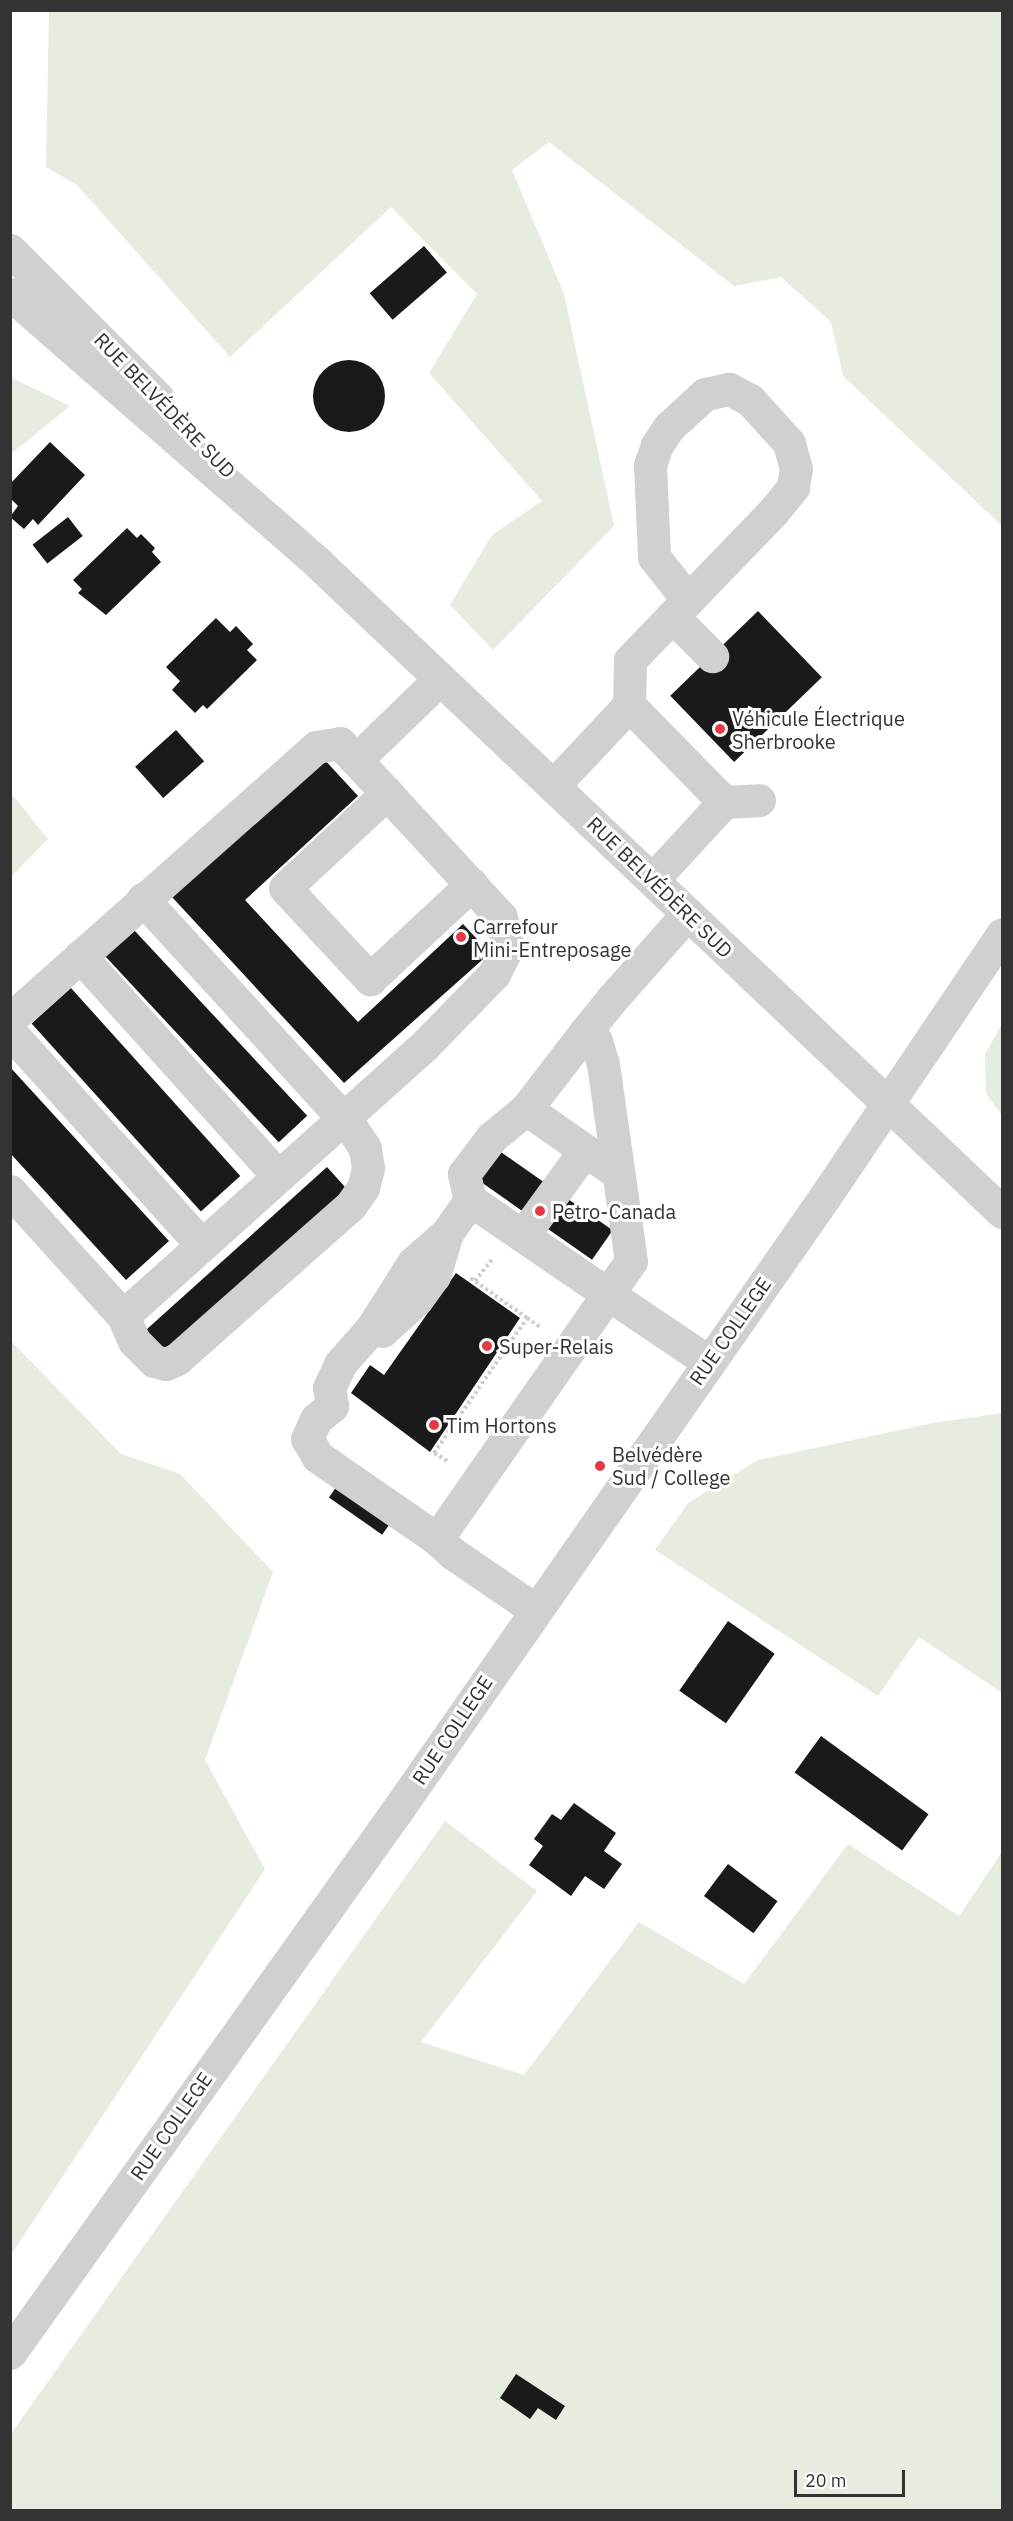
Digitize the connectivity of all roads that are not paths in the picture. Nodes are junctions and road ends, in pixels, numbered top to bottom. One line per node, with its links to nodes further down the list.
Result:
1 (10, 250): 3 (street, RUE BELVÉDÈRE SUD)
2 (10, 294): 3 (street, RUE BELVÉDÈRE SUD)
3 (318, 563): 6 (street, RUE BELVÉDÈRE SUD)
4 (680, 608): 4 (street); 5 (street); 7 (street)
5 (712, 656)
6 (440, 679): 8 (street); 9 (street, RUE BELVÉDÈRE SUD)
7 (629, 705): 9 (street); 12 (street)
8 (356, 760): 10 (street); 15 (street)
9 (553, 786): 13 (street, RUE BELVÉDÈRE SUD)
10 (387, 793): 14 (street); 14 (street)
11 (759, 800): 12 (street)
12 (724, 801): 13 (street)
13 (652, 880): 16 (street, RUE BELVÉDÈRE SUD)
14 (472, 884): 24 (street)
15 (143, 899): 18 (street); 24 (street)
16 (687, 914): 20 (street); 22 (street, RUE BELVÉDÈRE SUD)
17 (1002, 934): 22 (street, RUE COLLEGE)
18 (80, 956): 19 (street); 27 (street)
19 (10, 1019)
20 (586, 1031): 23 (street); 26 (street)
21 (10, 1032): 32 (street)
22 (886, 1103): 30 (street, RUE BELVÉDÈRE SUD); 35 (street, RUE COLLEGE)
23 (526, 1109): 25 (street); 29 (street)
24 (344, 1118): 27 (street); 34 (street)
25 (585, 1150): 26 (street); 31 (street)
26 (619, 1174): 33 (street)
27 (278, 1176): 32 (street)
28 (10, 1191): 34 (street)
29 (470, 1200): 31 (street); 36 (street)
30 (1002, 1212)
31 (523, 1235): 33 (street)
32 (202, 1245): 34 (street)
33 (608, 1294): 35 (street); 36 (street)
34 (123, 1316)
35 (709, 1362): 37 (street, RUE COLLEGE)
36 (437, 1539): 37 (street)
37 (534, 1609): 38 (street, RUE COLLEGE)
38 (10, 2353)

